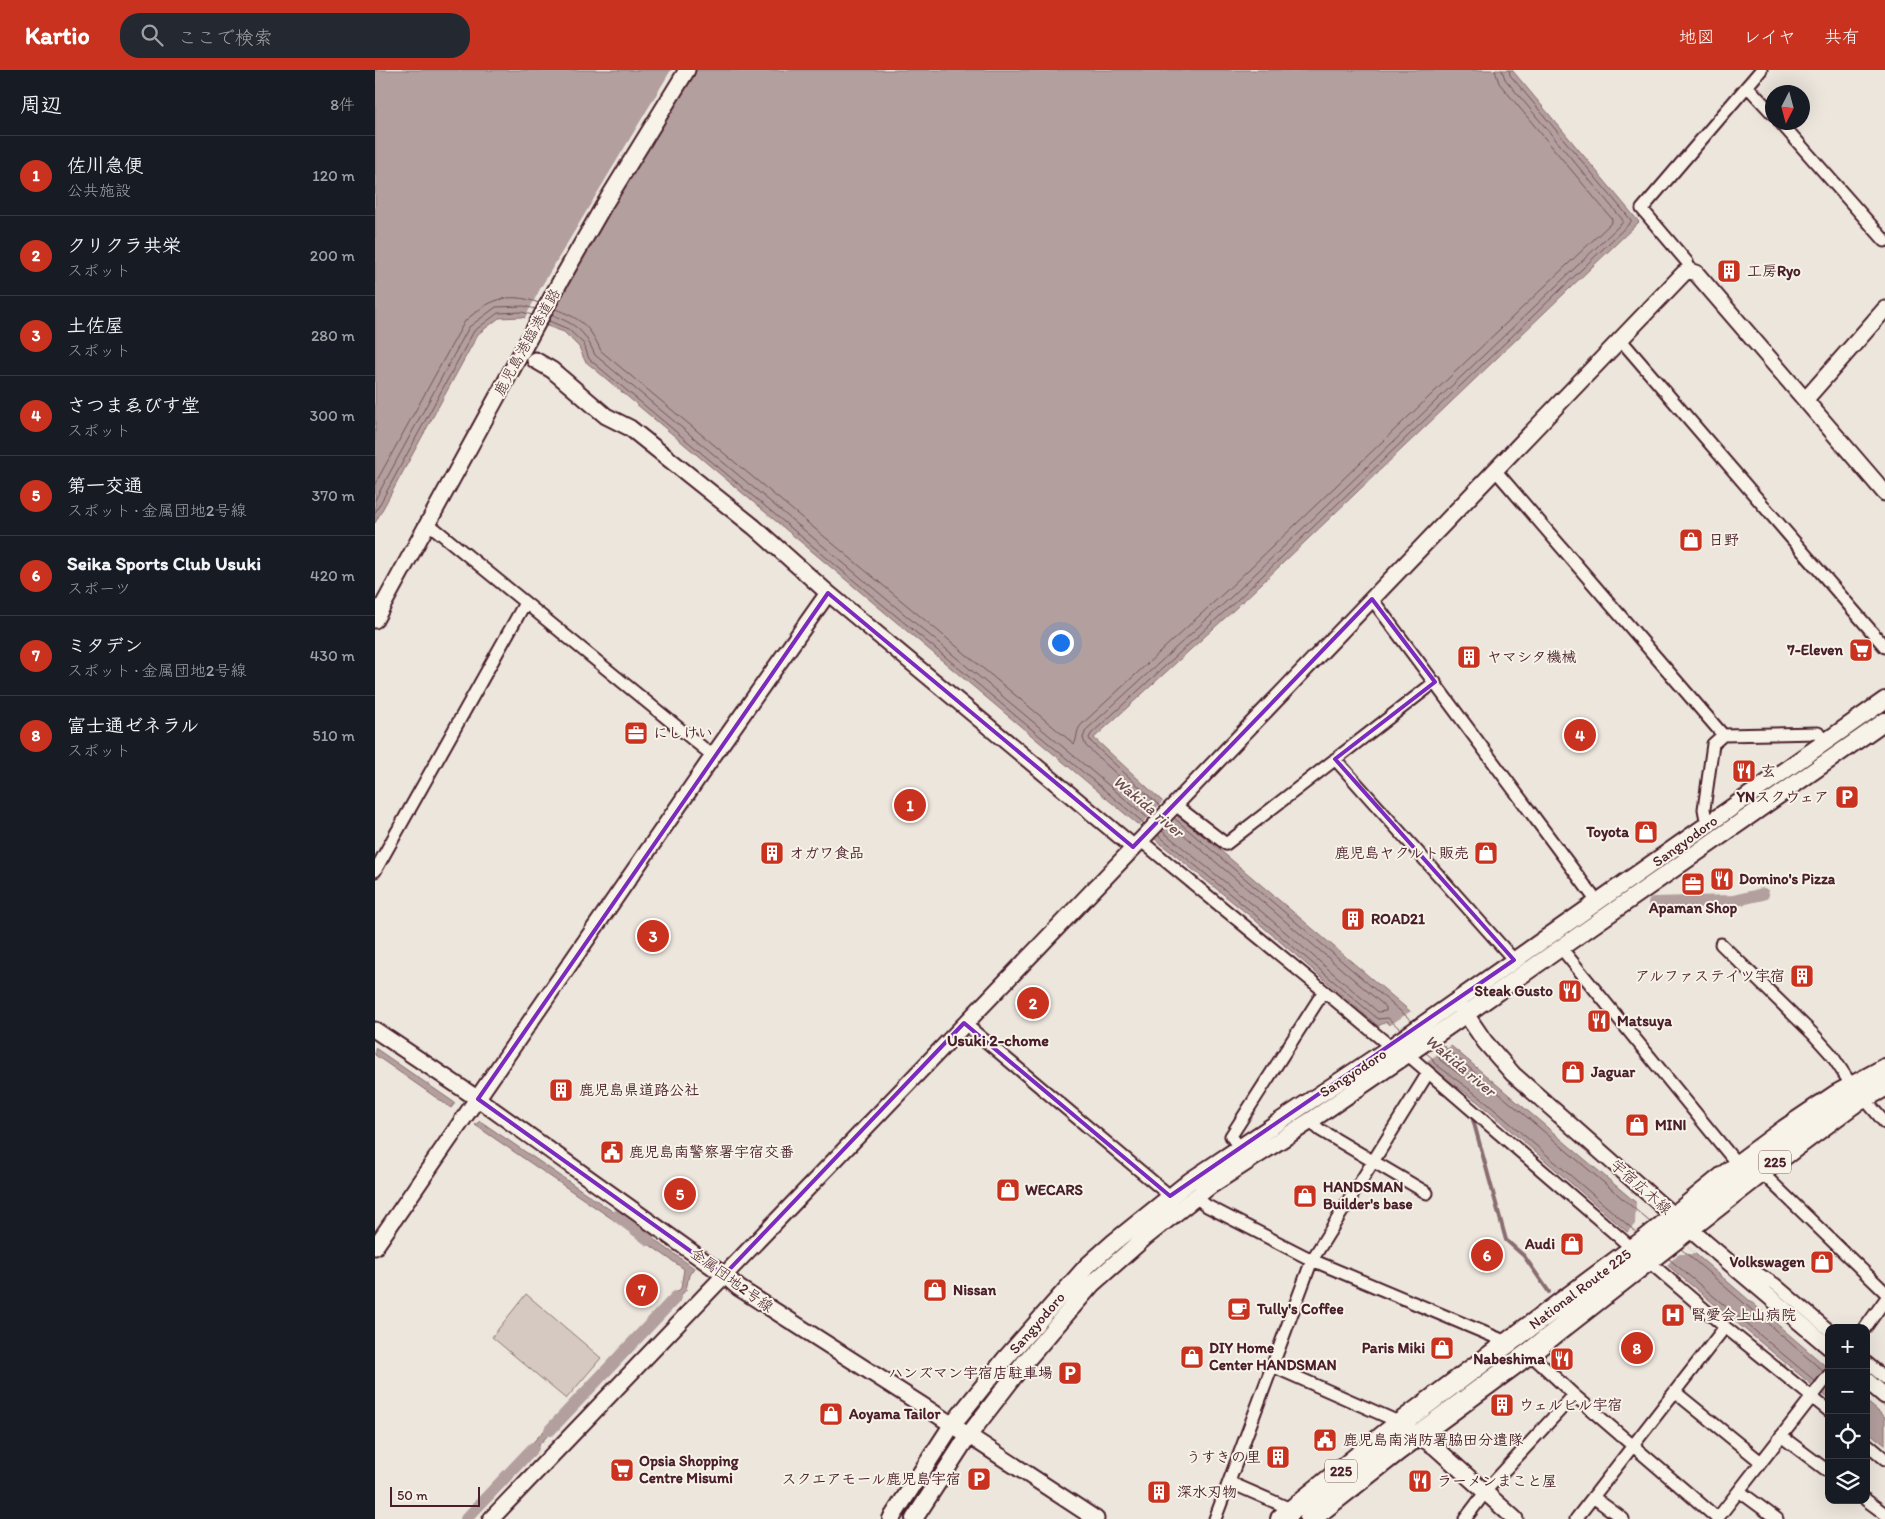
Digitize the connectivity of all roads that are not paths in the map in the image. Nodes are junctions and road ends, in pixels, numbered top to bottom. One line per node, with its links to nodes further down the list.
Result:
1 (687, 70): 14 (street, 鹿児島港臨港道路)
2 (1761, 70): 3 (street)
3 (1747, 86): 4 (street); 7 (street)
4 (1765, 105)
5 (1787, 130): 6 (street)
6 (1885, 241)
7 (1690, 271): 9 (street); 11 (street)
8 (1885, 309): 11 (street)
9 (1620, 339): 12 (street); 19 (street)
10 (535, 360): 15 (street)
11 (1806, 399): 13 (street)
12 (1495, 470): 16 (street); 23 (street)
13 (1885, 493)
14 (429, 524): 17 (street); 18 (street, 鹿児島港臨港道路)
15 (828, 593): 25 (street); 29 (street)
16 (1372, 599): 20 (street); 27 (street)
17 (525, 602): 25 (street); 30 (street)
18 (375, 620)
19 (1885, 647)
20 (1435, 682): 26 (street); 31 (street)
21 (1885, 700): 24 (main road, Sangyodoro)
22 (1885, 721): 33 (main road, Sangyodoro)
23 (1723, 735): 24 (street); 28 (street)
24 (1826, 740): 28 (main road, Sangyodoro)
25 (713, 756): 44 (street)
26 (1335, 759): 27 (street); 34 (street)
27 (1172, 806): 29 (street)
28 (1707, 825): 31 (main road, Sangyodoro)
29 (1139, 840): 35 (street); 37 (street)
30 (375, 872)
31 (1598, 904): 34 (main road, Sangyodoro)
32 (1721, 944): 43 (street)
33 (1561, 948): 36 (main road, Sangyodoro); 49 (street)
34 (1514, 960): 36 (main road, Sangyodoro)
35 (1324, 991): 39 (street); 47 (street)
36 (1461, 1007): 39 (main road, Sangyodoro); 39 (main road, Sangyodoro); 54 (street, 宇宿広木線)
37 (964, 1023): 52 (street); 59 (street)
38 (375, 1030): 44 (street, 金属団地2号線)
39 (1399, 1047): 41 (street); 45 (main road, Sangyodoro); 47 (main road, Sangyodoro)
40 (1885, 1068): 43 (highway, National Route 225 / 225)
41 (1428, 1073): 48 (street); 56 (street)
42 (1885, 1086): 43 (highway, National Route 225 / 225)
43 (1858, 1091): 46 (street); 49 (highway, National Route 225 / 225); 50 (highway, National Route 225 / 225)
44 (479, 1099): 55 (street); 59 (street, 金属団地2号線)
45 (1310, 1121): 48 (street); 53 (main road, Sangyodoro)
46 (1885, 1123)
47 (1239, 1147): 52 (main road, Sangyodoro)
48 (1373, 1161): 51 (street); 57 (street)
49 (1738, 1164): 54 (highway, National Route 225 / 225)
50 (1761, 1172): 54 (highway, National Route 225 / 225); 60 (street)
51 (1427, 1193)
52 (1170, 1196): 79 (main road, Sangyodoro)
53 (1196, 1197): 57 (street); 81 (main road, Sangyodoro)
54 (1677, 1226): 56 (highway, National Route 225 / 225); 58 (street, 宇宿広木線)
55 (375, 1247)
56 (1643, 1253): 63 (street); 65 (highway, National Route 225 / 225); 67 (highway, National Route 225 / 225)
57 (1312, 1260): 65 (street); 69 (street)
58 (1739, 1270): 64 (street); 66 (street, 宇宿広木線)
59 (723, 1275): 79 (street, 金属団地2号線); 95 (street)
60 (1885, 1292)
61 (1885, 1300): 62 (street)
62 (1868, 1324)
63 (1725, 1327): 73 (street); 74 (street)
64 (1825, 1327)
65 (1509, 1343): 78 (highway, National Route 225 / 225)
66 (1825, 1344)
67 (1529, 1353): 75 (street); 80 (highway, National Route 225 / 225)
68 (1870, 1365): 70 (street)
69 (1272, 1366): 78 (street); 88 (street)
70 (1885, 1378)
71 (1825, 1380): 74 (street)
72 (1870, 1383): 76 (street)
73 (1675, 1392): 83 (street); 86 (street)
74 (1814, 1394): 77 (street); 82 (street)
75 (1574, 1395): 83 (street); 90 (street)
76 (1885, 1396)
77 (1825, 1406)
78 (1401, 1423): 80 (street); 94 (highway, National Route 225 / 225)
79 (952, 1425): 81 (street, 金属団地2号線); 96 (main road, Sangyodoro)
80 (1417, 1435): 90 (street); 94 (highway, National Route 225 / 225)
81 (968, 1436): 97 (main road, Sangyodoro); 98 (street, 金属団地2号線)
82 (1781, 1436): 86 (street); 87 (street)
83 (1633, 1446): 91 (street); 104 (street)
84 (1870, 1446): 85 (street)
85 (1885, 1459)
86 (1761, 1462): 89 (street)
87 (1825, 1469)
88 (1229, 1482): 94 (street); 99 (street)
89 (1739, 1491): 104 (street); 105 (street)
90 (1485, 1492): 100 (street); 101 (street)
91 (1593, 1497): 102 (street); 103 (street)
92 (1870, 1503): 93 (street)
93 (1885, 1514)
94 (1295, 1516)
95 (491, 1519)
96 (891, 1519)
97 (914, 1519)
98 (1096, 1519)
99 (1215, 1519)
100 (1465, 1519)
101 (1515, 1519)
102 (1576, 1519)
103 (1623, 1519)
104 (1718, 1519)
105 (1777, 1519)

